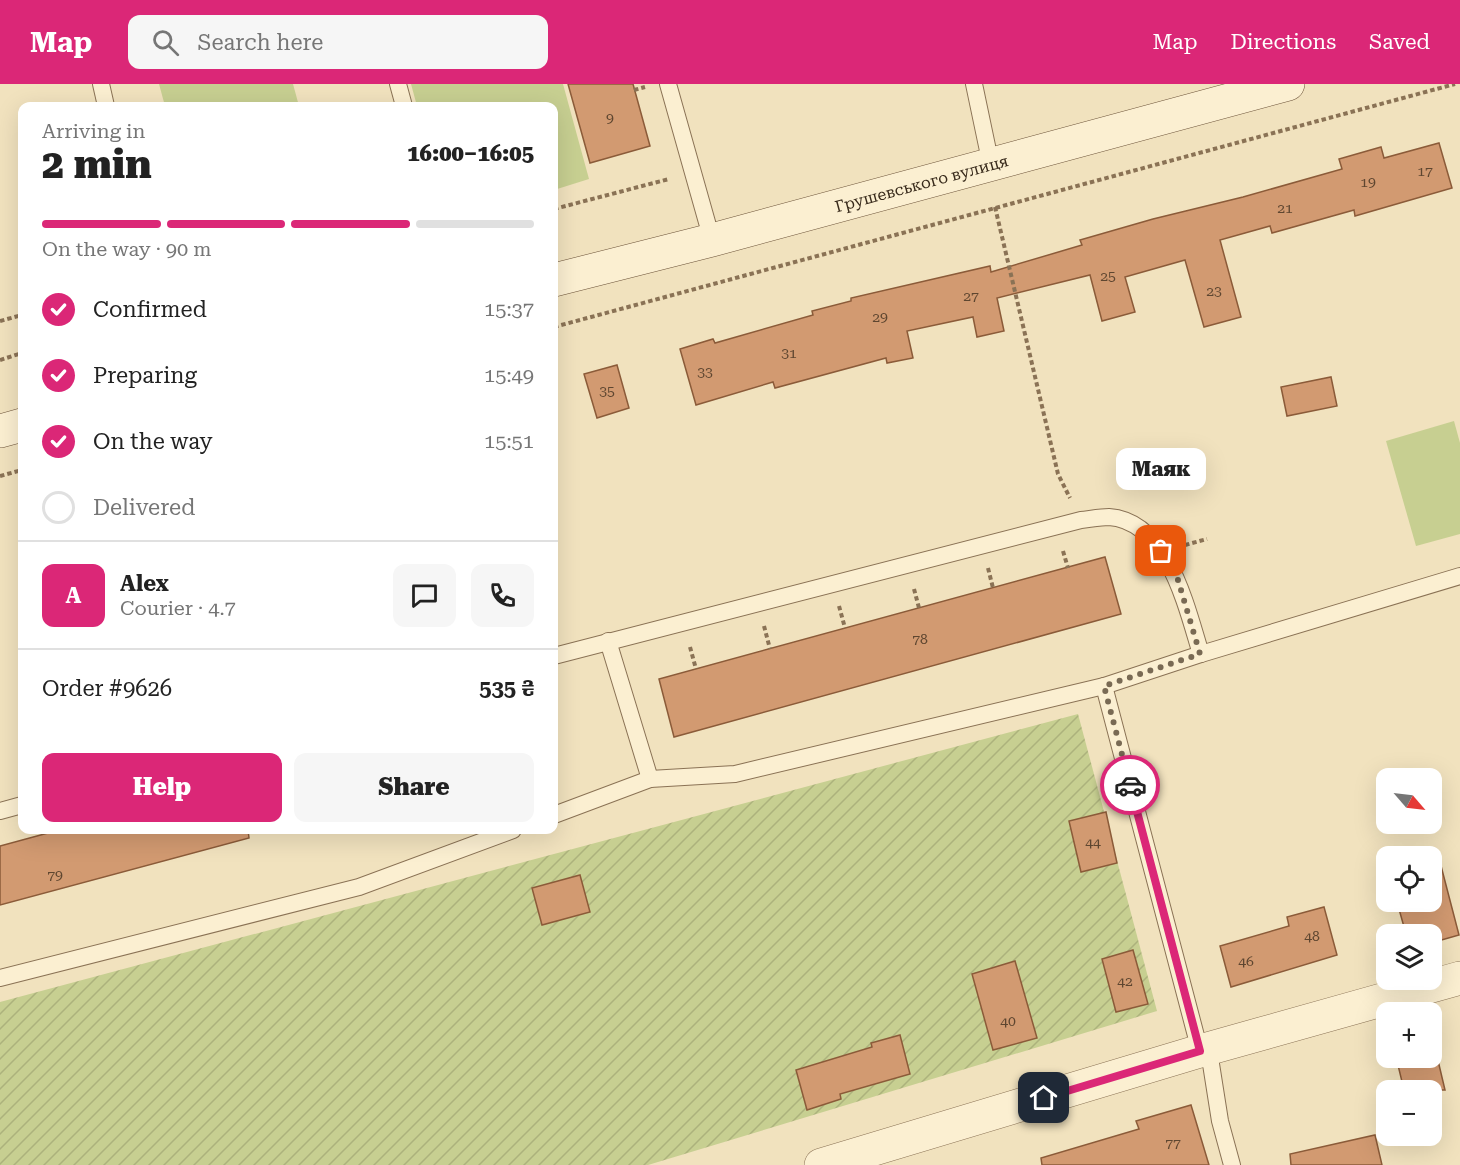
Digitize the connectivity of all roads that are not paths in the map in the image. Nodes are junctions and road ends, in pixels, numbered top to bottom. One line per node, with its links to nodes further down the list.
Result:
1 (100, 84): 6 (lane)
2 (398, 84): 7 (lane)
3 (668, 84): 9 (lane)
4 (974, 84): 8 (lane)
5 (1288, 84): 8 (street, Грушевського вулиця)
6 (105, 102)
7 (403, 102)
8 (991, 165): 9 (street, Грушевського вулиця)
9 (712, 240): 10 (street, Грушевського вулиця)
10 (558, 278)
11 (18, 425): 12 (street)
12 (0, 431)
13 (1460, 576): 15 (lane)
14 (608, 641): 15 (lane); 16 (lane); 18 (lane)
15 (1200, 654): 17 (lane)
16 (558, 655)
17 (1104, 686): 18 (lane); 25 (lane)
18 (650, 779): 21 (lane)
19 (18, 806): 20 (lane)
20 (0, 811)
21 (558, 814)
22 (502, 834): 23 (lane)
23 (0, 978)
24 (1460, 978): 25 (street)
25 (1200, 1051): 26 (street); 27 (lane)
26 (821, 1165)
27 (1232, 1165)

